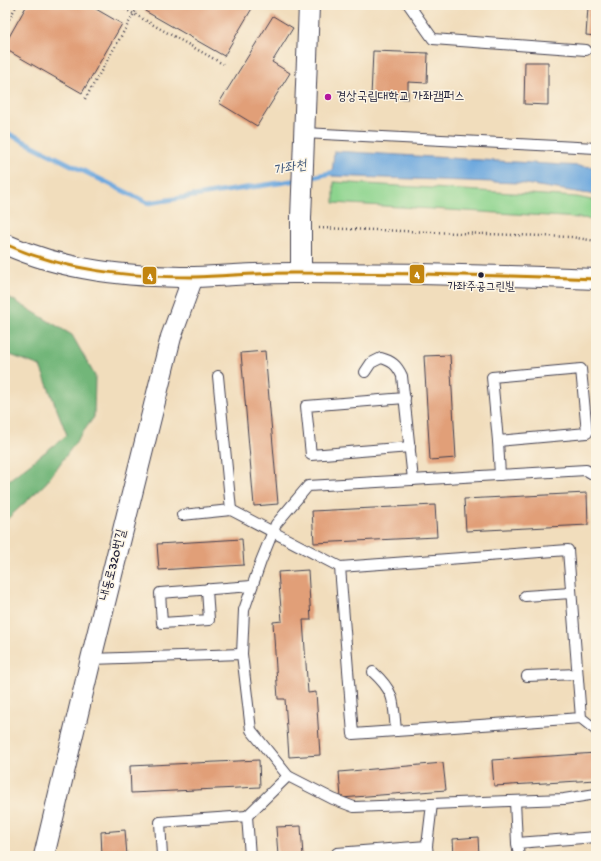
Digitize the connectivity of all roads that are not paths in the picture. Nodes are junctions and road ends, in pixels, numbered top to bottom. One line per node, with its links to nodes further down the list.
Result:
1 (309, 5): 4 (street)
2 (409, 5): 3 (lane)
3 (586, 50)
4 (303, 137): 5 (lane); 7 (street)
5 (596, 148)
6 (5, 244): 8 (street)
7 (301, 272): 8 (street); 9 (street)
8 (193, 277): 27 (street, 내동로320번길)
9 (596, 279)
10 (365, 372): 12 (lane)
11 (218, 376): 18 (lane)
12 (405, 398): 14 (lane); 14 (lane)
13 (498, 441): 13 (lane); 15 (lane)
14 (410, 447): 17 (lane)
15 (500, 475): 16 (lane); 17 (lane)
16 (596, 476)
17 (413, 480): 20 (lane)
18 (231, 510): 19 (lane); 20 (lane)
19 (182, 515)
20 (272, 532): 21 (lane); 22 (lane)
21 (340, 567): 24 (lane); 33 (lane)
22 (252, 586): 23 (lane); 26 (lane)
23 (207, 589): 23 (lane)
24 (571, 593): 25 (lane); 29 (lane)
25 (525, 596)
26 (242, 654): 27 (lane); 34 (lane)
27 (90, 659): 42 (street, 내동로320번길)
28 (373, 672): 33 (lane)
29 (578, 674): 30 (lane); 31 (lane)
30 (527, 676)
31 (581, 718): 32 (lane); 33 (lane)
32 (596, 730)
33 (396, 731)
34 (288, 776): 37 (lane); 38 (lane)
35 (596, 794): 36 (lane)
36 (515, 801): 37 (lane); 40 (lane)
37 (432, 804): 41 (lane)
38 (247, 816): 43 (lane); 44 (lane)
39 (596, 837): 40 (lane)
40 (517, 843): 46 (lane)
41 (428, 851): 45 (lane)
42 (44, 856)
43 (162, 856)
44 (250, 856)
45 (338, 856)
46 (518, 856)

